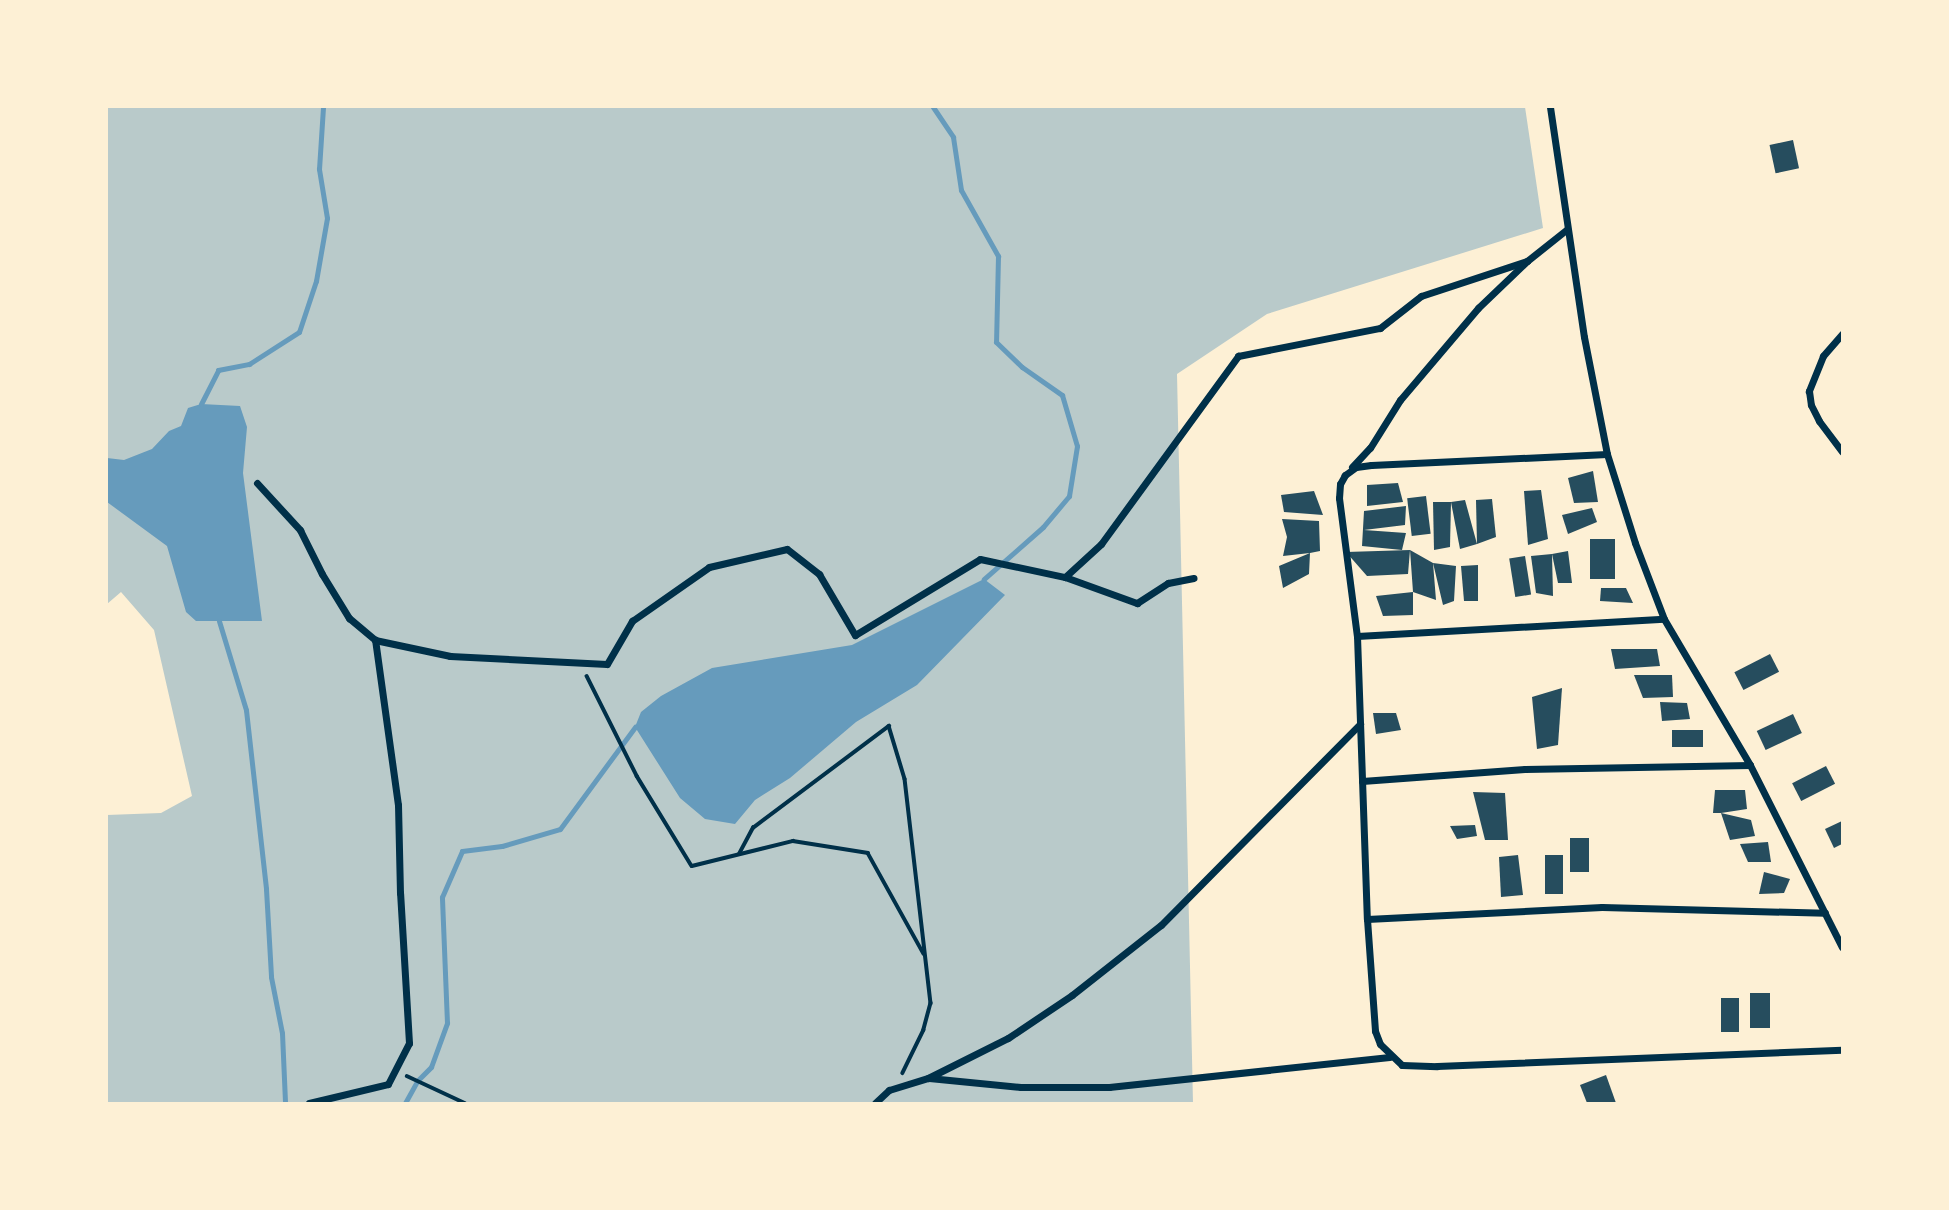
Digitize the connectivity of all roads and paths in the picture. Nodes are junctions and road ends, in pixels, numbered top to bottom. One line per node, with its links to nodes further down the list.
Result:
1 (1550, 107): 2 (street)
2 (1566, 230): 3 (street); 6 (street)
3 (1527, 261): 7 (street); 9 (street)
4 (1842, 334): 5 (street)
5 (1842, 451)
6 (1607, 454): 7 (street); 11 (street)
7 (1345, 475): 12 (street)
8 (257, 483): 13 (street)
9 (1065, 577): 10 (street); 14 (street)
10 (1194, 578)
11 (1664, 619): 12 (street); 16 (street)
12 (1357, 636): 15 (street)
13 (376, 640): 14 (street); 25 (street)
14 (580, 663): 18 (path)
15 (1360, 724): 17 (street); 26 (street)
16 (1750, 765): 17 (street); 19 (street)
17 (1362, 781): 20 (street)
18 (739, 854): 22 (path); 22 (path)
19 (1825, 913): 20 (street); 21 (street)
20 (1367, 919): 24 (street)
21 (1842, 947)
22 (925, 956): 27 (path)
23 (1842, 1050): 24 (street)
24 (1389, 1056): 26 (street)
25 (395, 1070): 28 (street); 29 (path)
26 (928, 1078): 27 (street)
27 (893, 1090): 30 (street)
28 (309, 1103)
29 (465, 1103)
30 (875, 1103)

